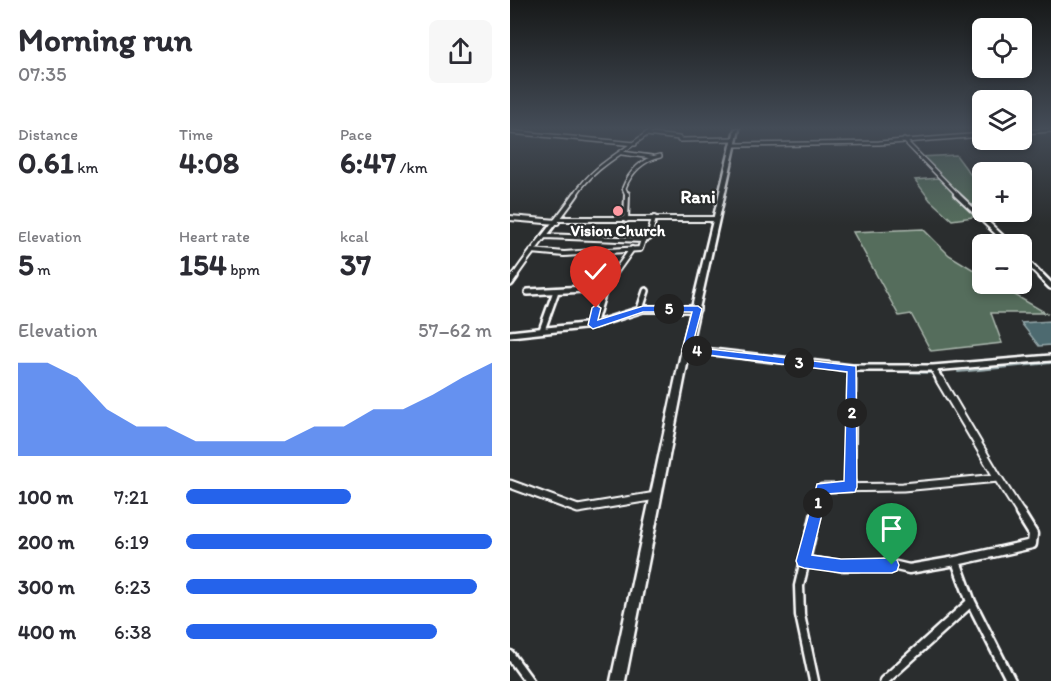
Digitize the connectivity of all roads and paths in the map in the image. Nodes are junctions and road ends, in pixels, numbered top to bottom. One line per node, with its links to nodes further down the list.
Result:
1 (609, 161): 9 (street)
2 (648, 161): 8 (street)
3 (730, 161): 7 (main road)
4 (924, 161): 10 (street)
5 (510, 218): 9 (street)
6 (654, 218): 7 (street); 8 (street); 12 (street)
7 (716, 219): 23 (main road)
8 (626, 220): 9 (street)
9 (558, 221): 11 (street)
10 (998, 234)
11 (545, 236): 12 (street); 14 (street)
12 (643, 240): 13 (street)
13 (632, 249): 14 (street); 18 (street)
14 (531, 251): 16 (street)
15 (1032, 267): 17 (street)
16 (510, 283)
17 (1051, 286)
18 (604, 288): 19 (street); 24 (street)
19 (556, 291): 21 (street); 25 (street)
20 (646, 291): 22 (street)
21 (528, 292)
22 (643, 309): 23 (street); 24 (street)
23 (698, 309): 27 (main road)
24 (593, 325): 25 (street)
25 (542, 330): 26 (street)
26 (510, 334)
27 (687, 350): 30 (street); 34 (main road)
28 (1051, 358): 29 (street)
29 (933, 368): 30 (street); 31 (street)
30 (852, 369): 33 (street)
31 (998, 478): 33 (street); 36 (street)
32 (510, 484): 34 (street)
33 (851, 487): 35 (street)
34 (657, 496): 40 (main road)
35 (804, 561): 36 (street); 41 (street)
36 (956, 561): 37 (street)
37 (972, 602): 42 (street); 43 (street)
38 (510, 655): 39 (street)
39 (529, 681)
40 (618, 681)
41 (814, 681)
42 (884, 681)
43 (1011, 681)

